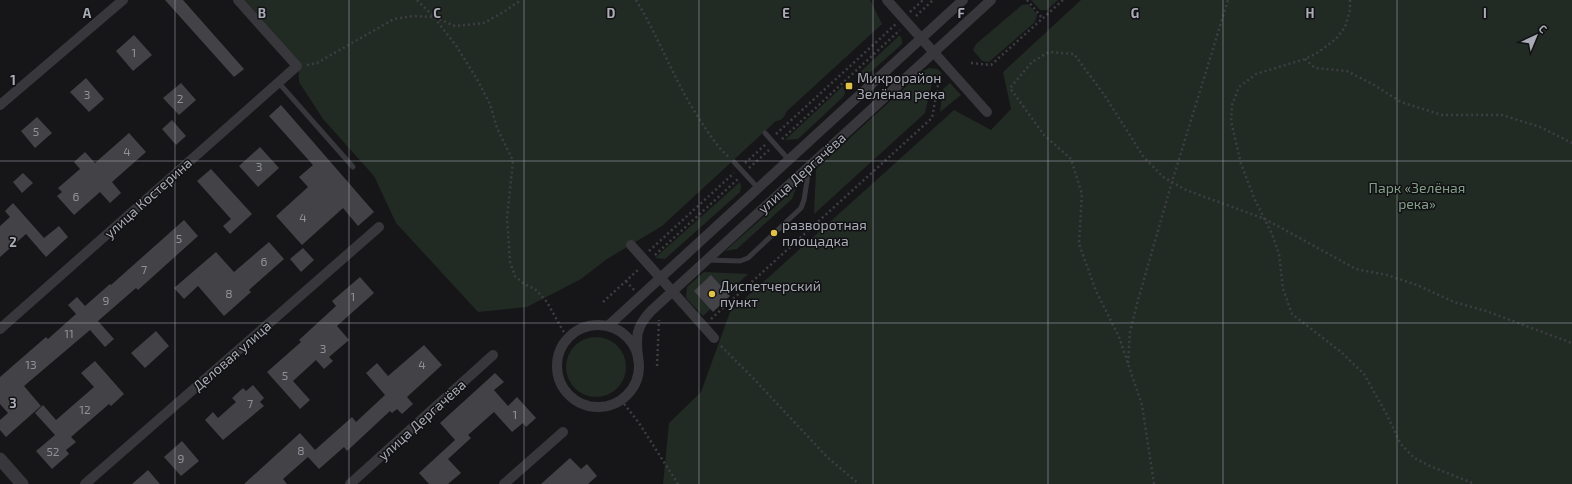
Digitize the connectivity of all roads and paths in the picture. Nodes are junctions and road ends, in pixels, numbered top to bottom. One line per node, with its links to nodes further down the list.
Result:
1 (123, 0): 24 (street)
2 (238, 0): 21 (street)
3 (417, 0): 14 (path)
4 (521, 0): 14 (path)
5 (636, 0): 30 (path)
6 (887, 0): 15 (street)
7 (923, 0): 15 (path)
8 (963, 0): 17 (street, улица Дергачёва)
9 (991, 0): 18 (street, улица Дергачёва)
10 (1027, 0): 16 (path)
11 (1063, 0): 16 (path)
12 (1228, 0): 34 (path)
13 (1350, 0): 19 (path)
14 (434, 17): 21 (path); 46 (path)
15 (903, 18): 17 (street); 27 (path)
16 (1043, 19): 20 (path)
17 (924, 42): 18 (street); 29 (street, улица Дергачёва)
18 (934, 52): 25 (street); 32 (street, улица Дергачёва)
19 (1305, 59): 28 (path); 36 (path)
20 (971, 63)
21 (297, 66): 22 (street, улица Костерина)
22 (278, 82): 31 (lane); 45 (street, улица Костерина)
23 (938, 84): 43 (path)
24 (0, 105)
25 (987, 112)
26 (765, 133): 27 (lane)
27 (770, 139): 29 (lane); 33 (path)
28 (1572, 143)
29 (789, 160): 35 (street, улица Дергачёва)
30 (734, 162): 33 (lane)
31 (353, 167)
32 (809, 167): 40 (street, улица Дергачёва); 40 (lane)
33 (740, 168): 35 (lane); 39 (path)
34 (1172, 182): 36 (path); 51 (path); 51 (path)
35 (758, 188): 41 (street, улица Дергачёва)
36 (1265, 219): 48 (path); 62 (path)
37 (379, 228): 56 (street, Деловая улица)
38 (631, 245): 39 (street)
39 (642, 258): 41 (street)
40 (707, 260): 42 (street, улица Дергачёва)
41 (660, 278): 42 (street); 44 (street, улица Дергачёва)
42 (673, 292): 47 (street); 50 (street, улица Дергачёва)
43 (708, 322)
44 (608, 326): 46 (street); 50 (street)
45 (0, 329)
46 (567, 338): 52 (street)
47 (717, 342): 60 (path)
48 (1572, 343)
49 (493, 355): 57 (street, улица Дергачёва)
50 (638, 359): 52 (street)
51 (1128, 365): 61 (path)
52 (621, 400): 59 (path)
53 (564, 432): 58 (street)
54 (0, 459): 55 (street)
55 (22, 484)
56 (85, 484)
57 (350, 484)
58 (504, 484)
59 (678, 484)
60 (859, 484)
61 (1154, 484)
62 (1475, 484)

